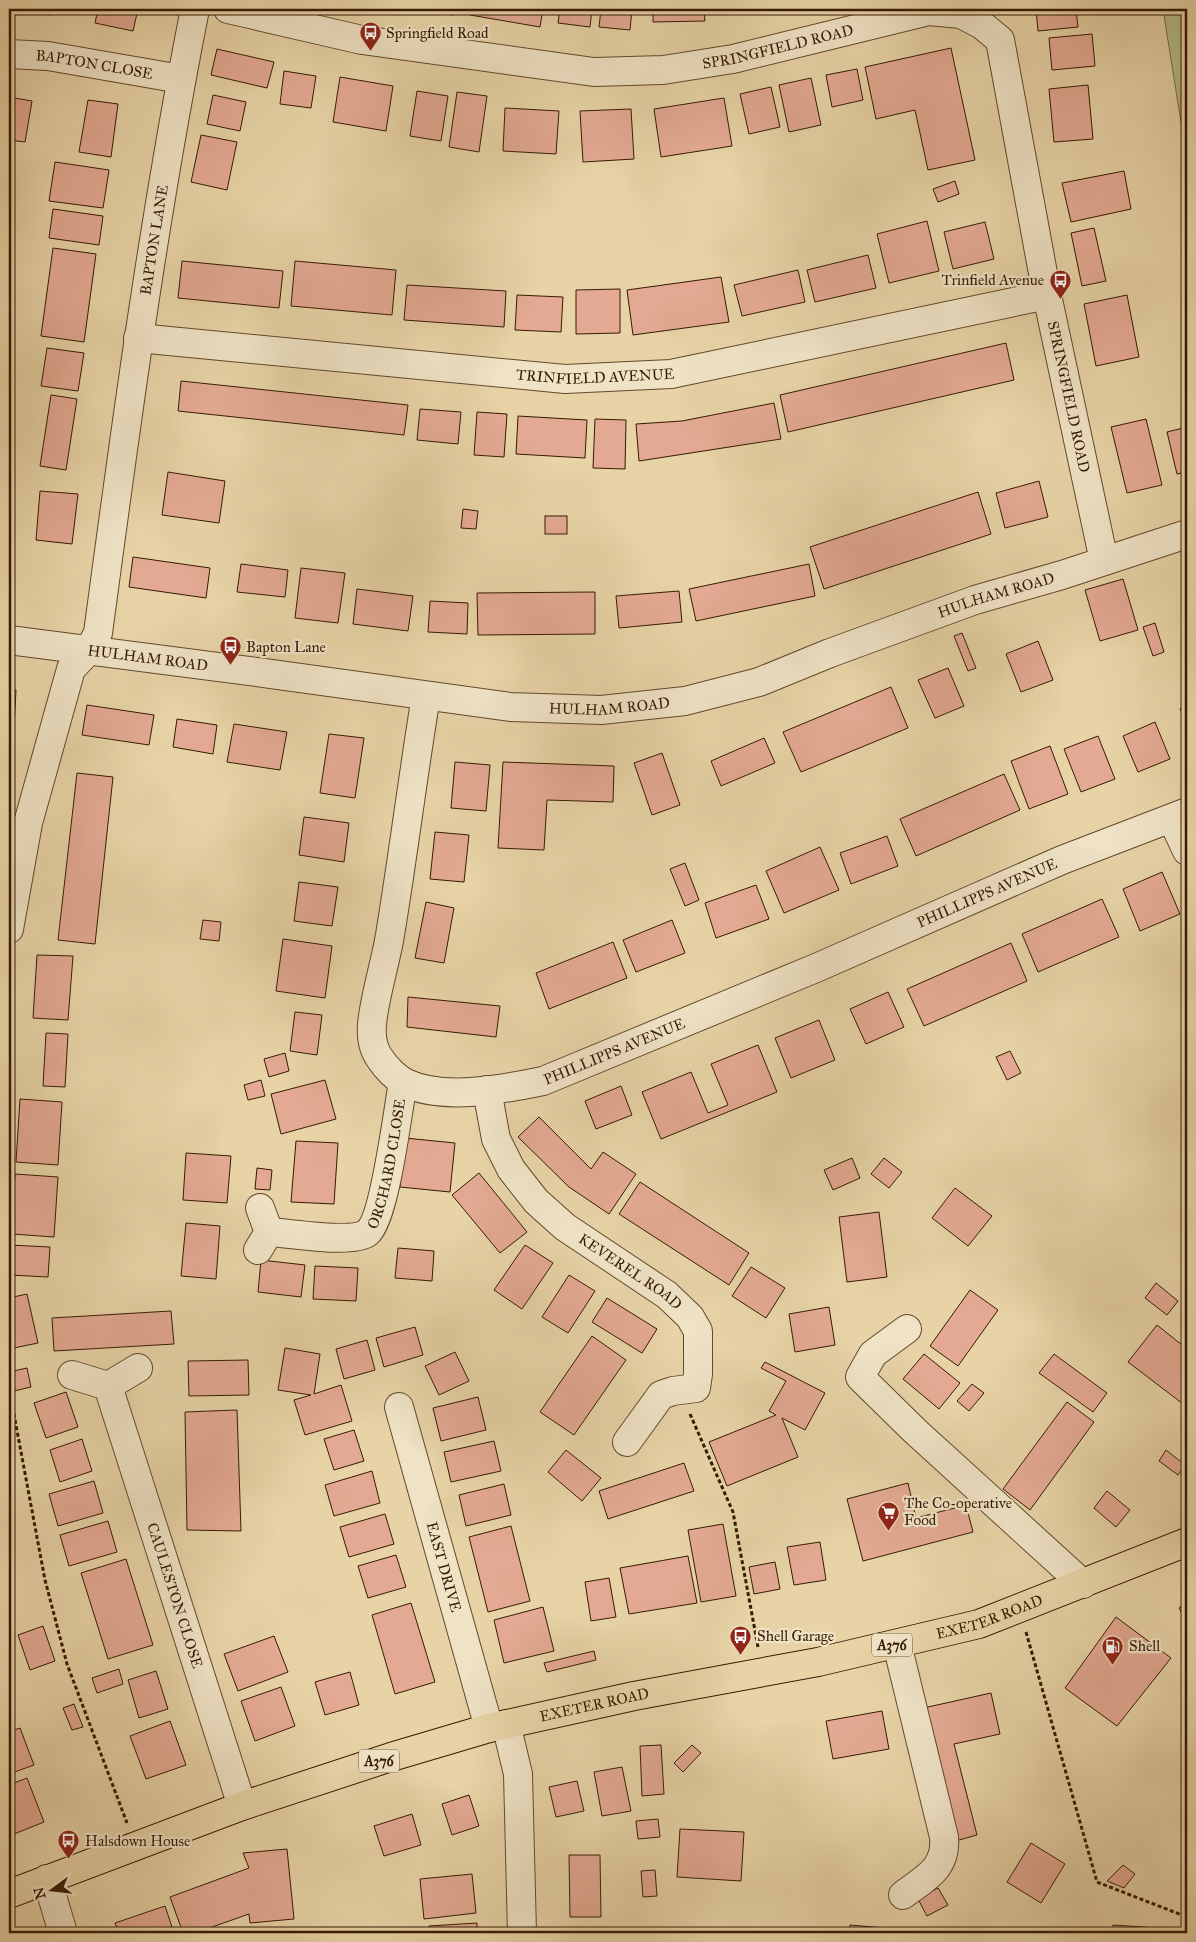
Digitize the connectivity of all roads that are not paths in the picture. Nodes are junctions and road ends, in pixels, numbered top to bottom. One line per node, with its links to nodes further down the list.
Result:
1 (194, 9): 4 (street, BAPTON LANE)
2 (228, 9): 5 (street, SPRINGFIELD ROAD)
3 (9, 54): 4 (street, BAPTON CLOSE)
4 (181, 79): 6 (street, BAPTON LANE)
5 (1047, 295): 6 (street, TRINFIELD AVENUE); 8 (street, SPRINGFIELD ROAD)
6 (138, 338): 10 (street, BAPTON LANE)
7 (1187, 534): 8 (street, HULHAM ROAD)
8 (1104, 561): 11 (street, HULHAM ROAD)
9 (9, 640): 10 (street, HULHAM ROAD)
10 (89, 650): 11 (street, HULHAM ROAD); 14 (street)
11 (426, 696): 15 (street, PHILLIPPS AVENUE)
12 (1180, 815): 13 (street); 16 (street, PHILLIPPS AVENUE)
13 (1187, 851)
14 (9, 928)
15 (404, 1082): 16 (street, PHILLIPPS AVENUE); 17 (street, ORCHARD CLOSE)
16 (487, 1090): 23 (street, KEVEREL ROAD)
17 (262, 1230)
18 (907, 1329): 25 (street)
19 (138, 1368): 21 (street)
20 (72, 1375): 21 (street)
21 (108, 1386): 28 (street, CAULESTON CLOSE)
22 (399, 1407): 27 (street, EAST DRIVE)
23 (627, 1442)
24 (1187, 1542): 25 (highway, EXETER ROAD / A376)
25 (1083, 1584): 26 (highway, EXETER ROAD / A376)
26 (897, 1644): 27 (highway, EXETER ROAD / A376); 31 (street)
27 (497, 1726): 28 (highway, EXETER ROAD / A376); 33 (street, EAST DRIVE)
28 (242, 1806): 29 (highway, EXETER ROAD / A376)
29 (46, 1879): 30 (highway, EXETER ROAD / A376); 32 (street)
30 (9, 1894)
31 (903, 1895)
32 (63, 1933)
33 (522, 1933)

